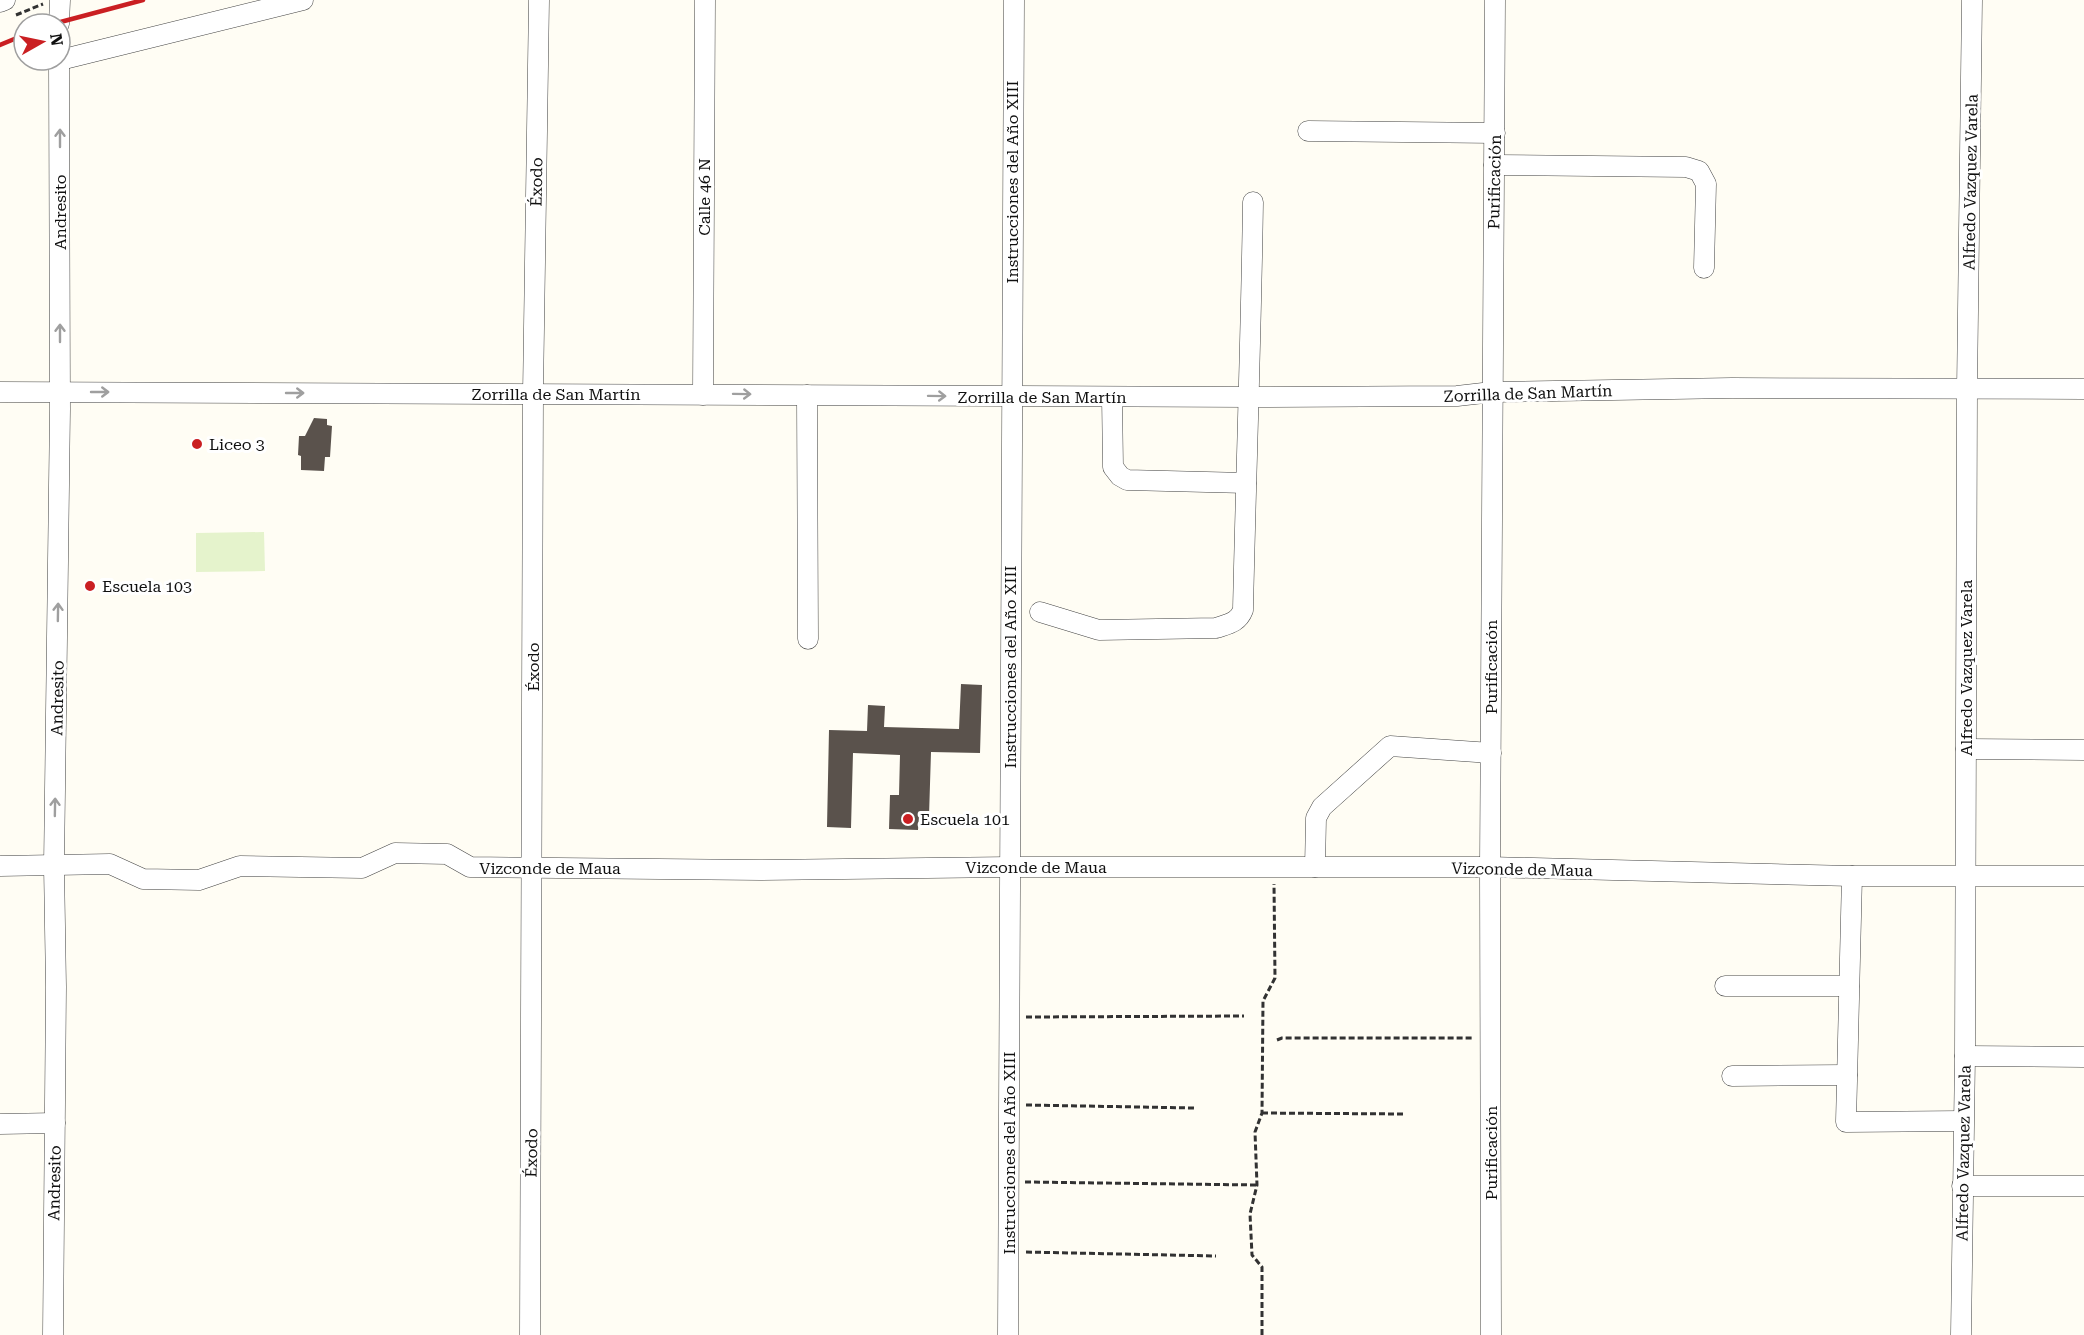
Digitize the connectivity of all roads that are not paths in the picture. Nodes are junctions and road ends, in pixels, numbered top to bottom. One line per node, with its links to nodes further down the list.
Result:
1 (303, 0): 7 (street)
2 (539, 0): 19 (street, Éxodo)
3 (705, 0): 20 (street, Calle 46 N)
4 (1014, 0): 22 (street, Instrucciones del Año XIII)
5 (1495, 0): 10 (street, Purificación)
6 (1972, 0): 14 (street, Alfredo Vazquez Varela)
7 (72, 57)
8 (60, 72): 17 (street, Andresito, one-way to 8)
9 (1308, 131): 10 (street)
10 (1495, 133): 11 (street, Purificación)
11 (1494, 165): 13 (street); 18 (street, Purificación)
12 (1253, 202): 24 (street)
13 (1704, 268)
14 (1967, 389): 15 (street, Zorrilla de San Martín); 18 (street, Zorrilla de San Martín); 28 (street, Alfredo Vazquez Varela)
15 (2084, 389)
16 (0, 392): 17 (street, Zorrilla de San Martín)
17 (60, 392): 19 (street, Zorrilla de San Martín, one-way to 19); 32 (street, Andresito, one-way to 17)
18 (1492, 392): 24 (street, Zorrilla de San Martín); 30 (street, Purificación)
19 (533, 393): 20 (street, Zorrilla de San Martín); 33 (street, Éxodo)
20 (703, 394): 21 (street, Zorrilla de San Martín, one-way to 21)
21 (807, 395): 22 (street, Zorrilla de San Martín, one-way to 22); 27 (street)
22 (1011, 397): 23 (street, Zorrilla de San Martín); 34 (street, Instrucciones del Año XIII)
23 (1112, 397): 24 (street, Zorrilla de San Martín); 25 (street)
24 (1250, 397): 25 (street)
25 (1246, 483): 26 (street)
26 (1040, 612)
27 (808, 639)
28 (1966, 749): 29 (street); 38 (street, Alfredo Vazquez Varela)
29 (2084, 750)
30 (1491, 753): 35 (street); 36 (street, Purificación)
31 (0, 866): 32 (street, Vizconde de Maua)
32 (54, 866): 33 (street, Vizconde de Maua); 47 (street, Andresito)
33 (533, 867): 34 (street, Vizconde de Maua); 52 (street, Éxodo)
34 (1010, 867): 35 (street, Vizconde de Maua); 53 (street, Instrucciones del Año XIII)
35 (1315, 867): 36 (street, Vizconde de Maua)
36 (1490, 867): 37 (street, Vizconde de Maua); 54 (street, Purificación)
37 (1852, 876): 38 (street, Vizconde de Maua); 41 (street)
38 (1965, 876): 39 (street, Vizconde de Maua); 42 (street, Alfredo Vazquez Varela)
39 (2084, 876)
40 (1725, 986): 41 (street)
41 (1849, 986): 44 (street)
42 (1965, 1056): 43 (street); 46 (street, Alfredo Vazquez Varela)
43 (2084, 1056)
44 (1847, 1075): 45 (street); 46 (street)
45 (1732, 1076)
46 (1963, 1121): 49 (street, Alfredo Vazquez Varela)
47 (55, 1123): 48 (street); 51 (street, Andresito)
48 (0, 1124)
49 (1962, 1186): 50 (street); 55 (street, Alfredo Vazquez Varela)
50 (2084, 1186)
51 (53, 1335)
52 (530, 1335)
53 (1008, 1335)
54 (1491, 1335)
55 (1961, 1335)

